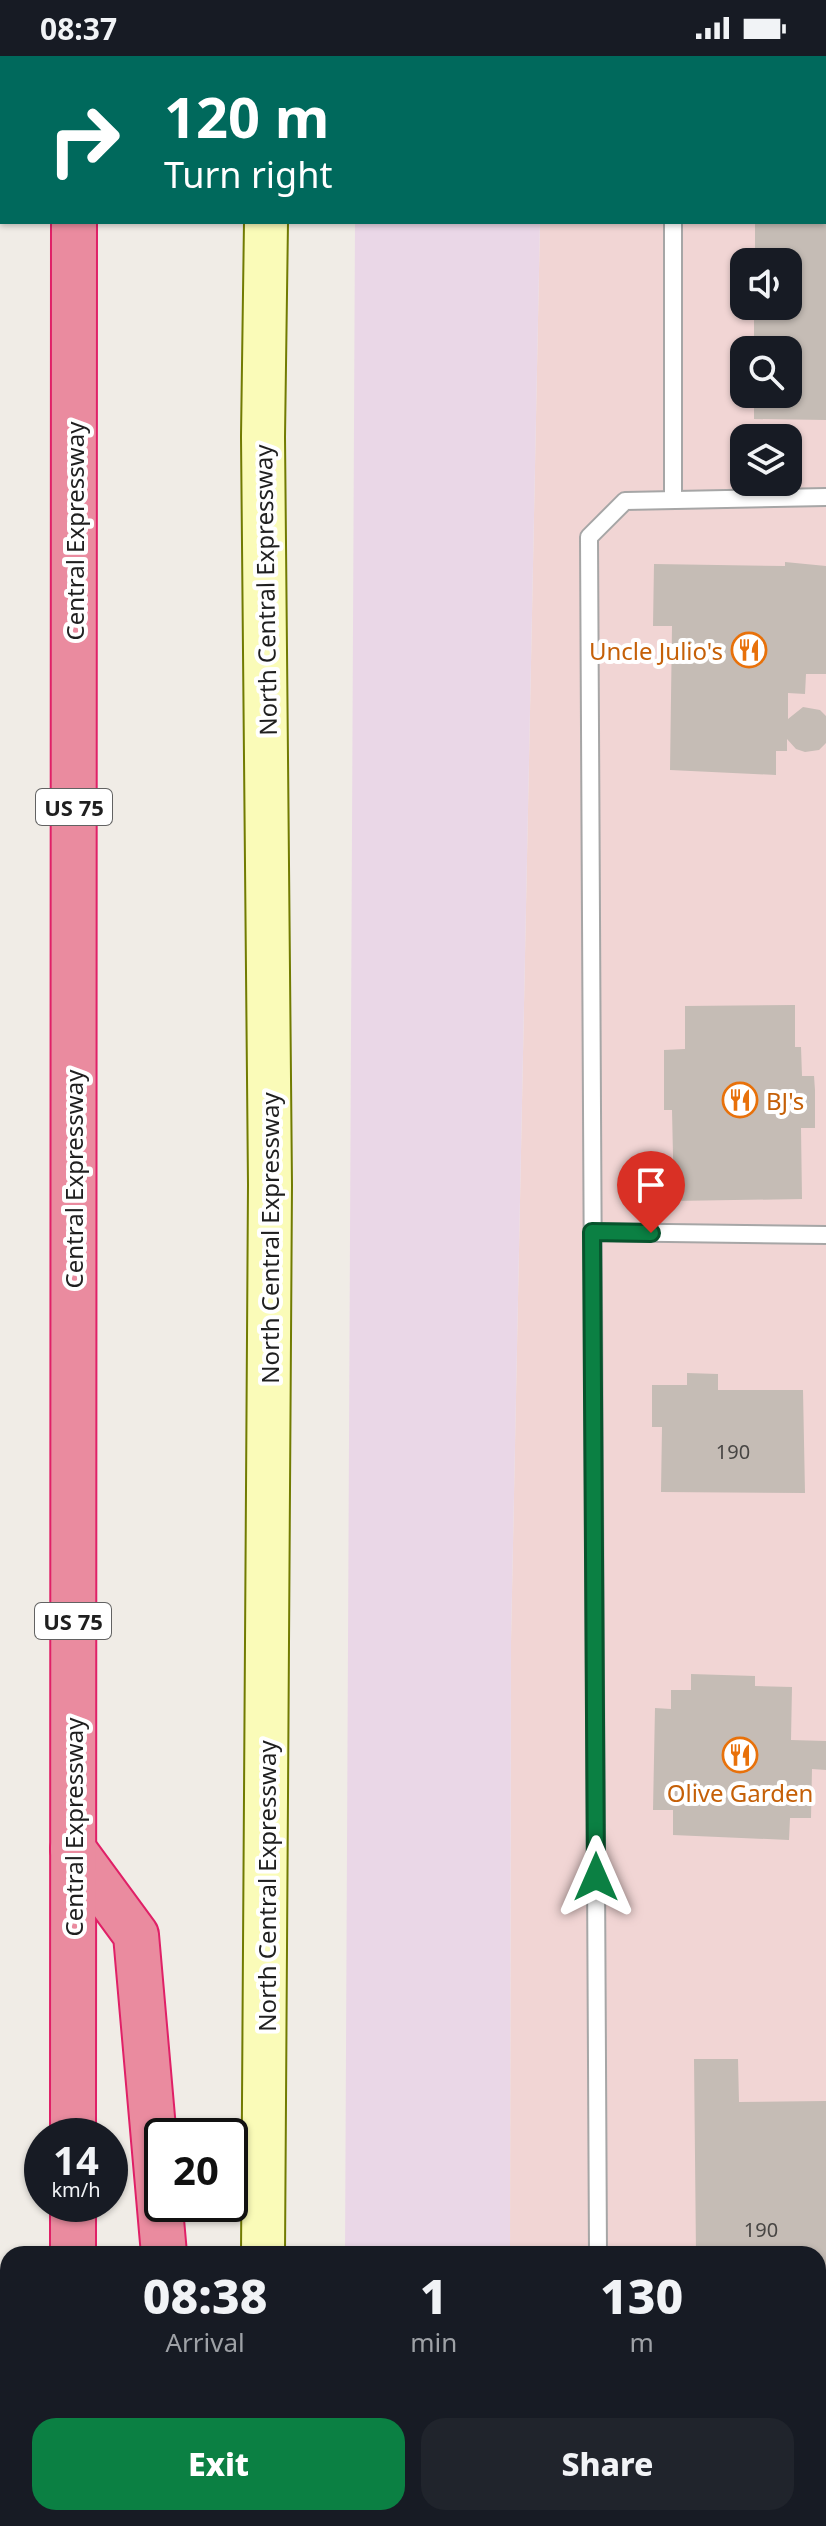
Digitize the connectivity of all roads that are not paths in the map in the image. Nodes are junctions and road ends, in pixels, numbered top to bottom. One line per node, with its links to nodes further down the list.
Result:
1 (74, 224): 8 (highway, Central Expressway / US 75)
2 (266, 224): 13 (main road, North Central Expressway)
3 (673, 224): 5 (lane)
4 (826, 497): 5 (lane)
5 (673, 499): 6 (lane)
6 (592, 1232): 7 (lane); 14 (lane)
7 (826, 1235)
8 (73, 1849): 9 (highway, Central Expressway / US 75); 12 (highway)
9 (73, 2118)
10 (73, 2222): 11 (highway)
11 (73, 2246)
12 (163, 2246)
13 (263, 2246)
14 (598, 2246)

